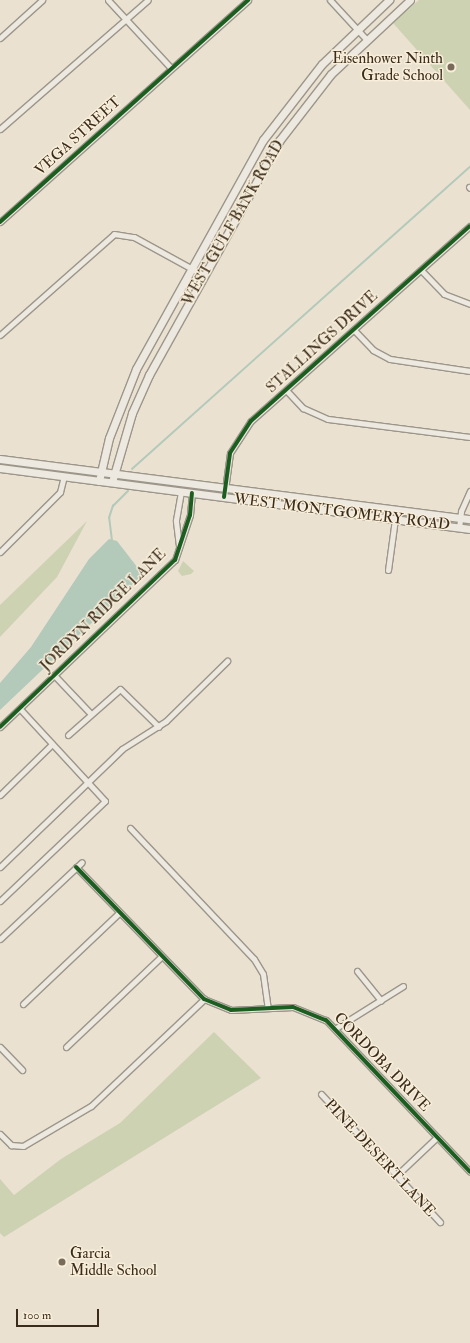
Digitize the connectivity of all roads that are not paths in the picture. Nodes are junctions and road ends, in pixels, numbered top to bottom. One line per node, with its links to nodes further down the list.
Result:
1 (42, 0): 10 (street)
2 (108, 0): 8 (street)
3 (148, 0): 8 (street)
4 (248, 0): 12 (street, VEGA STREET)
5 (330, 0): 9 (street)
6 (389, 0): 9 (main road, WEST GULF BANK ROAD)
7 (410, 0): 11 (main road, WEST GULF BANK ROAD)
8 (125, 18): 12 (street); 15 (street)
9 (357, 29): 11 (street); 13 (main road, WEST GULF BANK ROAD)
10 (0, 38)
11 (366, 39): 14 (main road, WEST GULF BANK ROAD)
12 (171, 68): 18 (street, VEGA STREET)
13 (289, 103): 14 (main road); 16 (main road, WEST GULF BANK ROAD)
14 (300, 112): 17 (main road, WEST GULF BANK ROAD)
15 (0, 130)
16 (236, 187): 17 (main road); 20 (main road, WEST GULF BANK ROAD)
17 (249, 194): 22 (main road, WEST GULF BANK ROAD)
18 (0, 222)
19 (470, 226): 21 (street, STALLINGS DRIVE)
20 (190, 268): 22 (street); 25 (street); 26 (main road, WEST GULF BANK ROAD)
21 (421, 270): 23 (street); 24 (street, STALLINGS DRIVE)
22 (203, 275): 28 (main road, WEST GULF BANK ROAD)
23 (470, 304)
24 (354, 330): 27 (street); 29 (street, STALLINGS DRIVE)
25 (0, 335)
26 (136, 369): 28 (main road); 33 (main road, WEST GULF BANK ROAD)
27 (470, 371)
28 (148, 375): 34 (main road, WEST GULF BANK ROAD)
29 (286, 390): 30 (street); 38 (street, STALLINGS DRIVE)
30 (470, 437)
31 (0, 458): 33 (main road, WEST MONTGOMERY ROAD)
32 (0, 468): 35 (main road, WEST MONTGOMERY ROAD)
33 (100, 471): 34 (main road, WEST MONTGOMERY ROAD); 36 (main road, WEST GULF BANK ROAD)
34 (114, 473): 37 (main road, WEST GULF BANK ROAD); 38 (main road, WEST MONTGOMERY ROAD)
35 (64, 476): 36 (main road, WEST MONTGOMERY ROAD); 49 (street)
36 (99, 480): 37 (main road, WEST MONTGOMERY ROAD)
37 (112, 482): 39 (main road, WEST MONTGOMERY ROAD)
38 (225, 488): 42 (street, STALLINGS DRIVE); 43 (main road, WEST MONTGOMERY ROAD)
39 (181, 491): 41 (main road, WEST MONTGOMERY ROAD); 48 (street, JORDYN RIDGE LANE)
40 (470, 491): 43 (street)
41 (192, 493): 42 (main road, WEST MONTGOMERY ROAD); 48 (street, JORDYN RIDGE LANE)
42 (224, 497): 44 (main road, WEST MONTGOMERY ROAD)
43 (460, 518): 45 (main road, WEST MONTGOMERY ROAD); 46 (street)
44 (395, 519): 46 (main road, WEST MONTGOMERY ROAD); 50 (street)
45 (470, 519)
46 (460, 528): 47 (main road, WEST MONTGOMERY ROAD)
47 (470, 529)
48 (179, 548): 52 (street, JORDYN RIDGE LANE)
49 (0, 552)
50 (388, 570)
51 (227, 661): 56 (street)
52 (54, 675): 53 (street, JORDYN RIDGE LANE); 54 (street)
53 (20, 708): 55 (street, JORDYN RIDGE LANE); 58 (street)
54 (90, 713): 56 (street); 57 (street)
55 (0, 727)
56 (159, 727): 59 (street)
57 (68, 735)
58 (52, 744): 59 (street); 60 (street)
59 (88, 783): 63 (street); 65 (street)
60 (0, 795)
61 (130, 828): 74 (street)
62 (82, 862): 64 (street)
63 (0, 867)
64 (76, 867): 66 (street, CORDOBA DRIVE); 67 (street)
65 (0, 901)
66 (119, 913): 68 (street, CORDOBA DRIVE); 73 (street)
67 (0, 939)
68 (162, 956): 71 (street, CORDOBA DRIVE); 77 (street)
69 (357, 971): 72 (street)
70 (403, 986): 72 (street)
71 (204, 999): 74 (street, CORDOBA DRIVE); 80 (street)
72 (381, 1001): 75 (street)
73 (23, 1004)
74 (268, 1008): 75 (street, CORDOBA DRIVE)
75 (336, 1028): 81 (street, CORDOBA DRIVE)
76 (0, 1047): 78 (street)
77 (66, 1047)
78 (22, 1070)
79 (321, 1094): 83 (street, PINE DESERT LANE)
80 (0, 1134)
81 (437, 1137): 82 (street, CORDOBA DRIVE); 83 (street)
82 (470, 1172)
83 (397, 1175): 84 (street, PINE DESERT LANE)
84 (440, 1222)

